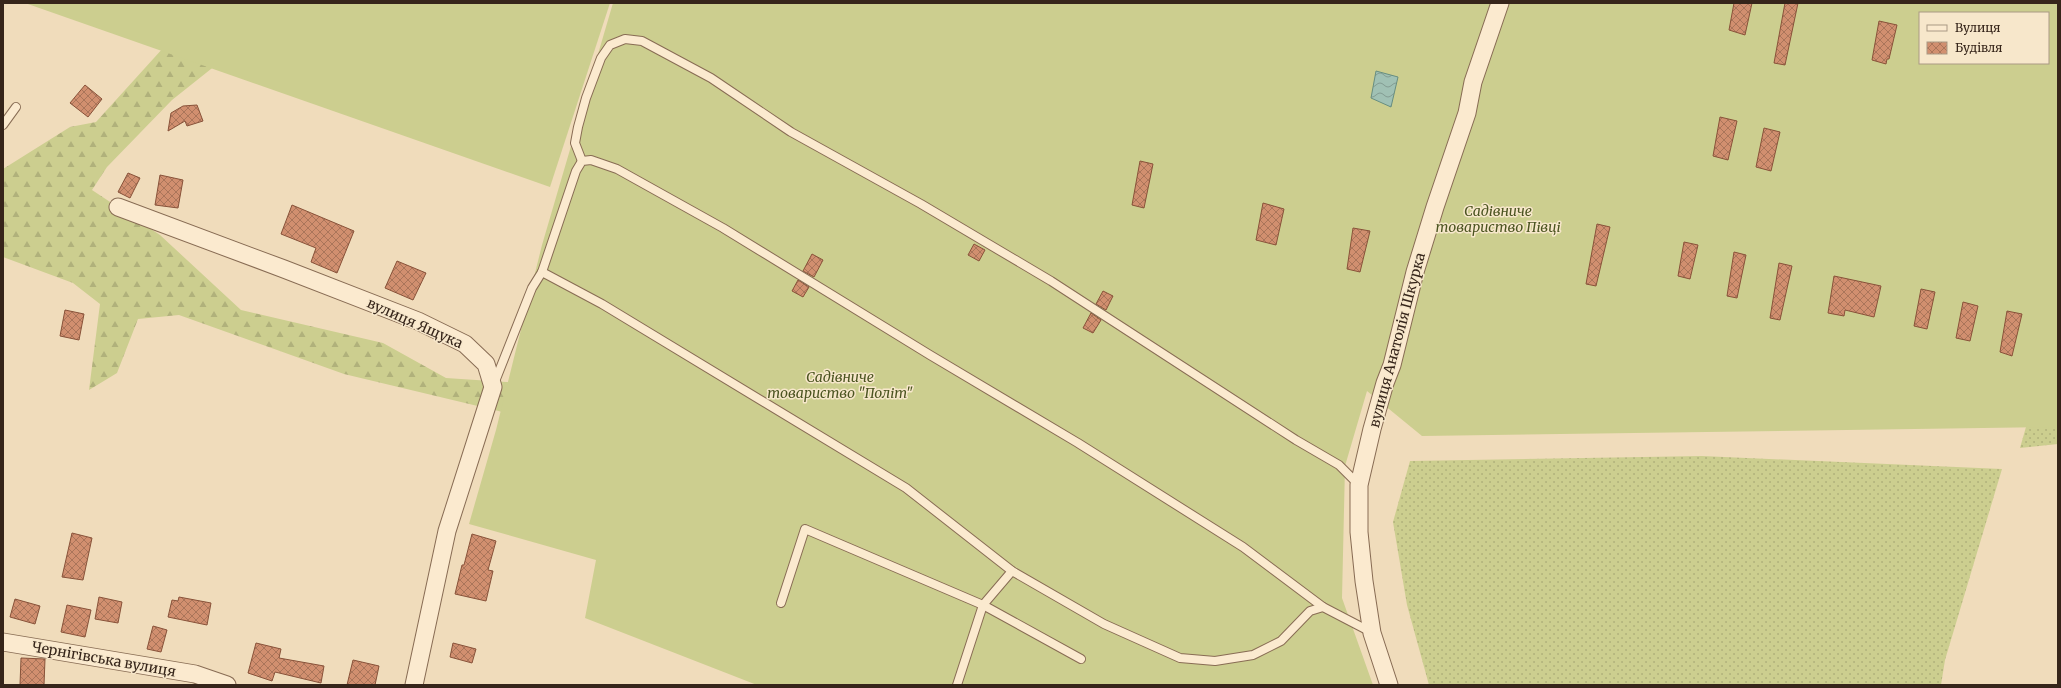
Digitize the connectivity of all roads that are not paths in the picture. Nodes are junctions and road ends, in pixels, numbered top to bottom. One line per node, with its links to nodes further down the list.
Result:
1 (1500, 3): 8 (street, вулиця Анатолія Шкурка)
2 (16, 107): 3 (lane)
3 (3, 125)
4 (582, 161): 6 (lane); 8 (lane); 12 (lane)
5 (118, 207): 7 (street, вулиця Ящука)
6 (542, 272): 7 (lane); 9 (lane)
7 (493, 387): 17 (street)
8 (1359, 485): 13 (street, вулиця Анатолія Шкурка)
9 (1012, 571): 11 (lane); 12 (lane)
10 (781, 603): 11 (lane)
11 (983, 605): 15 (lane); 18 (lane)
12 (1323, 607): 13 (lane)
13 (1372, 633): 19 (street, вулиця Анатолія Шкурка)
14 (3, 642): 16 (street, Чернігівська вулиця)
15 (1081, 659)
16 (227, 685)
17 (414, 685)
18 (957, 685)
19 (1389, 685)

